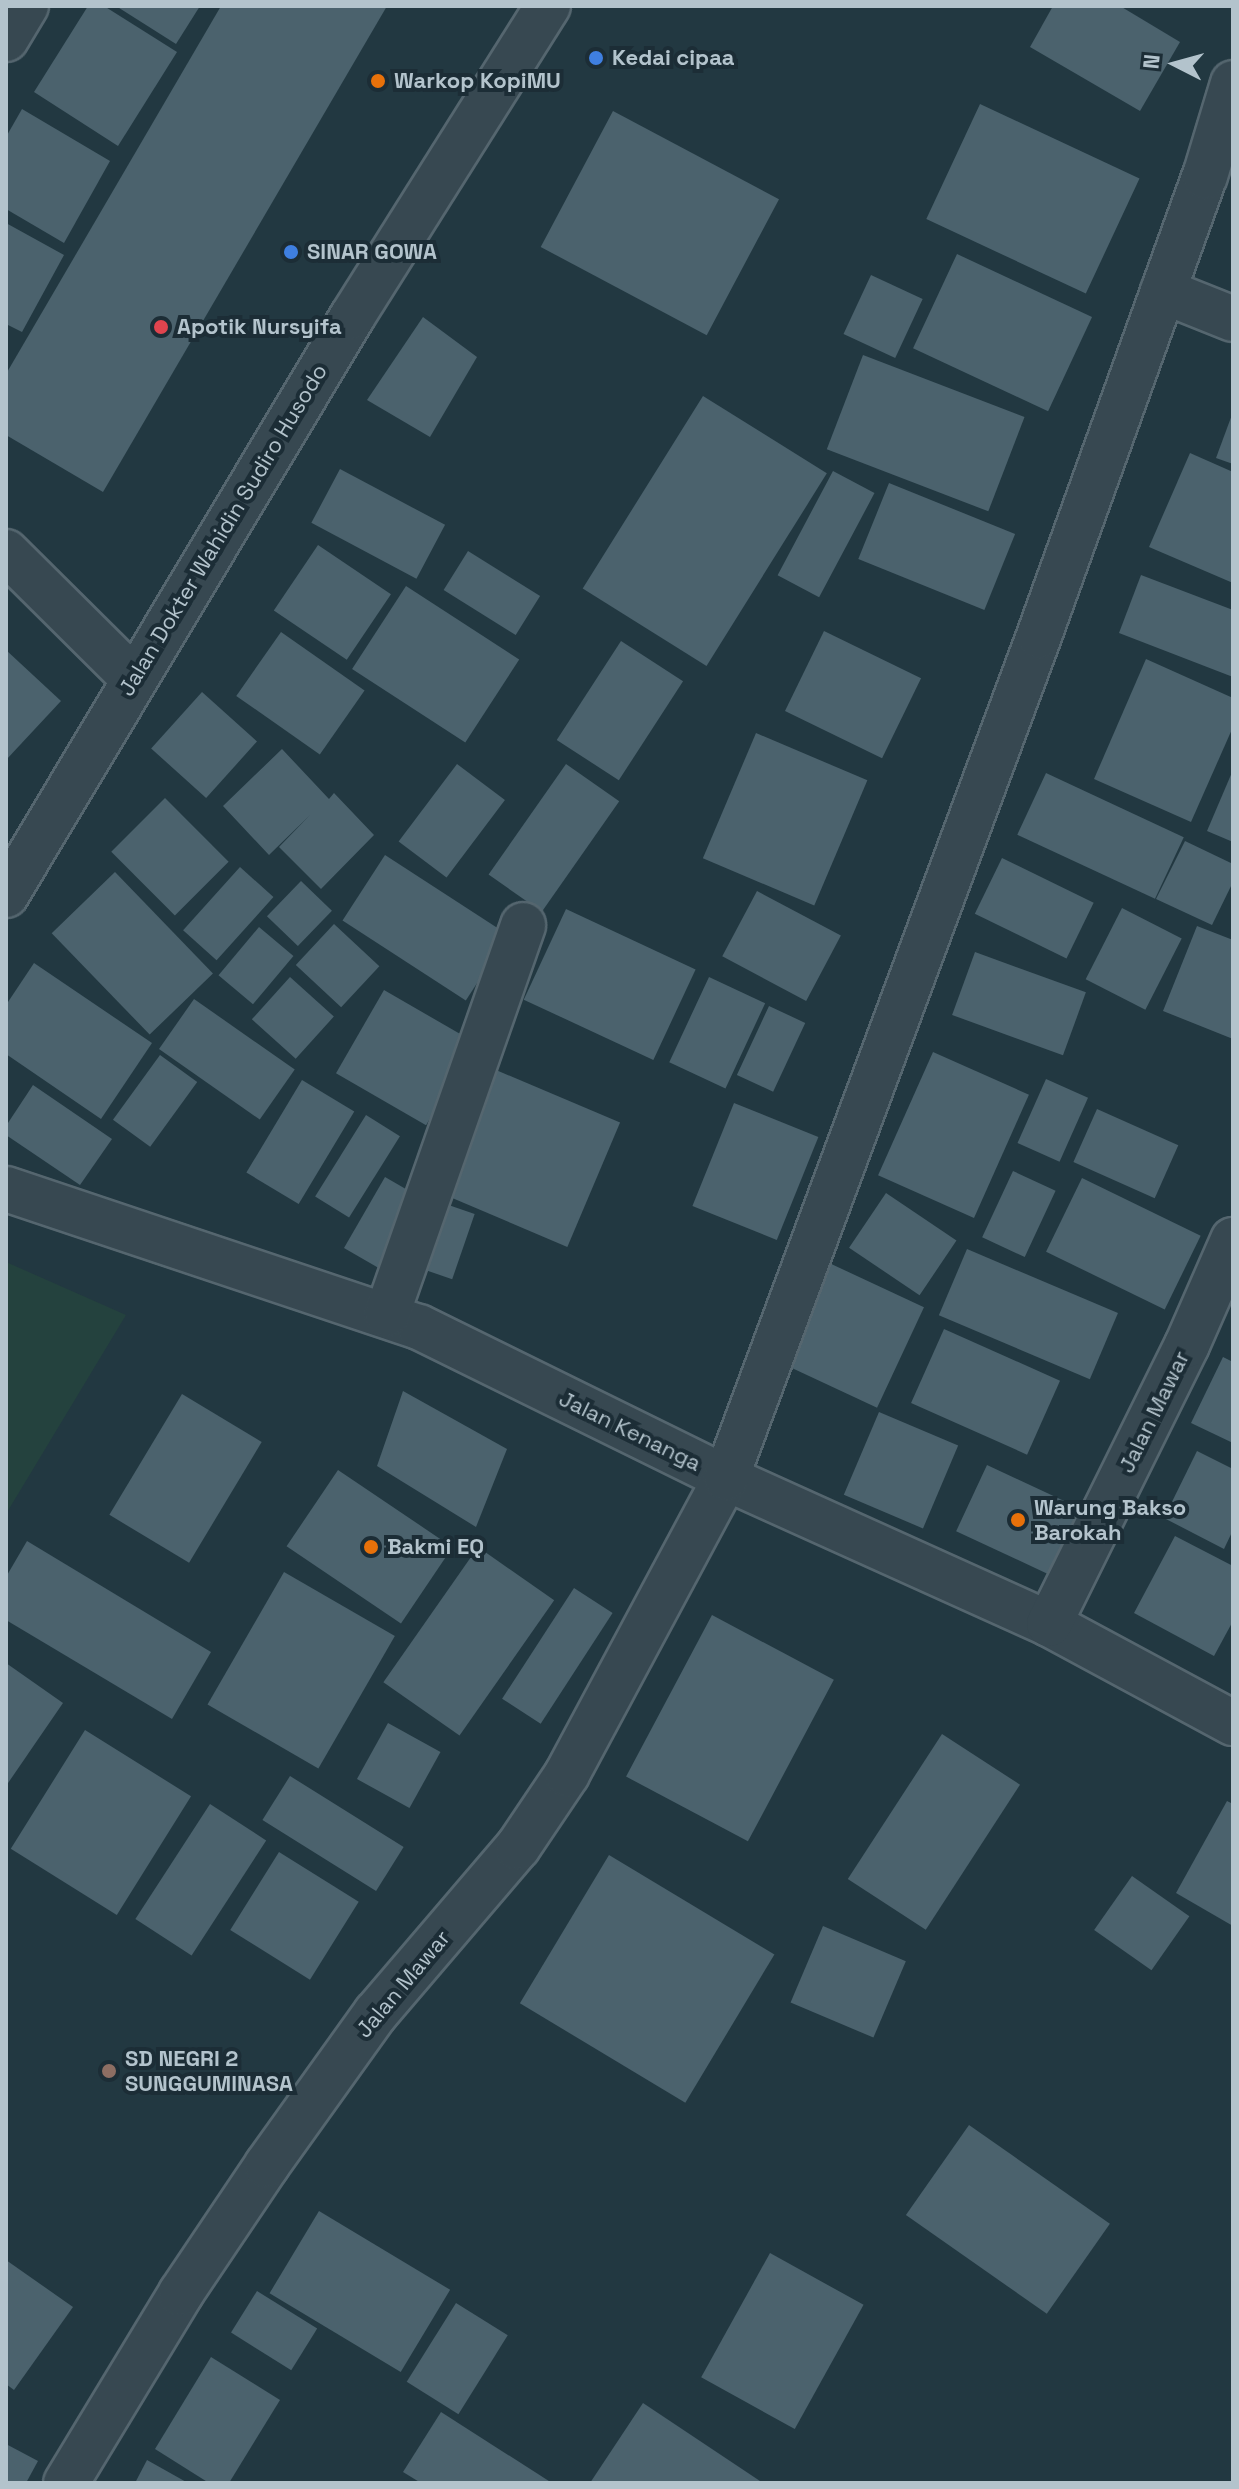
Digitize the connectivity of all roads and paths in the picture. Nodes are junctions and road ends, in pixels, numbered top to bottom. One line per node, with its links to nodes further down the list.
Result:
1 (548, 6): 6 (street, Jalan Dokter Wahidin Sudiro Husodo)
2 (1233, 83): 3 (street, Jalan Mawar)
3 (1163, 291): 4 (street); 12 (street, Jalan Mawar)
4 (1233, 319)
5 (6, 552): 6 (street)
6 (133, 678): 7 (street, Jalan Dokter Wahidin Sudiro Husodo)
7 (6, 895)
8 (523, 925): 11 (street)
9 (6, 1189): 11 (street, Jalan Kenanga)
10 (1233, 1240): 13 (street, Jalan Mawar)
11 (387, 1314): 12 (street, Jalan Kenanga)
12 (726, 1478): 13 (street, Jalan Kenanga); 15 (street, Jalan Mawar)
13 (1049, 1624): 14 (street, Jalan Kenanga)
14 (1233, 1723)
15 (66, 2483)

